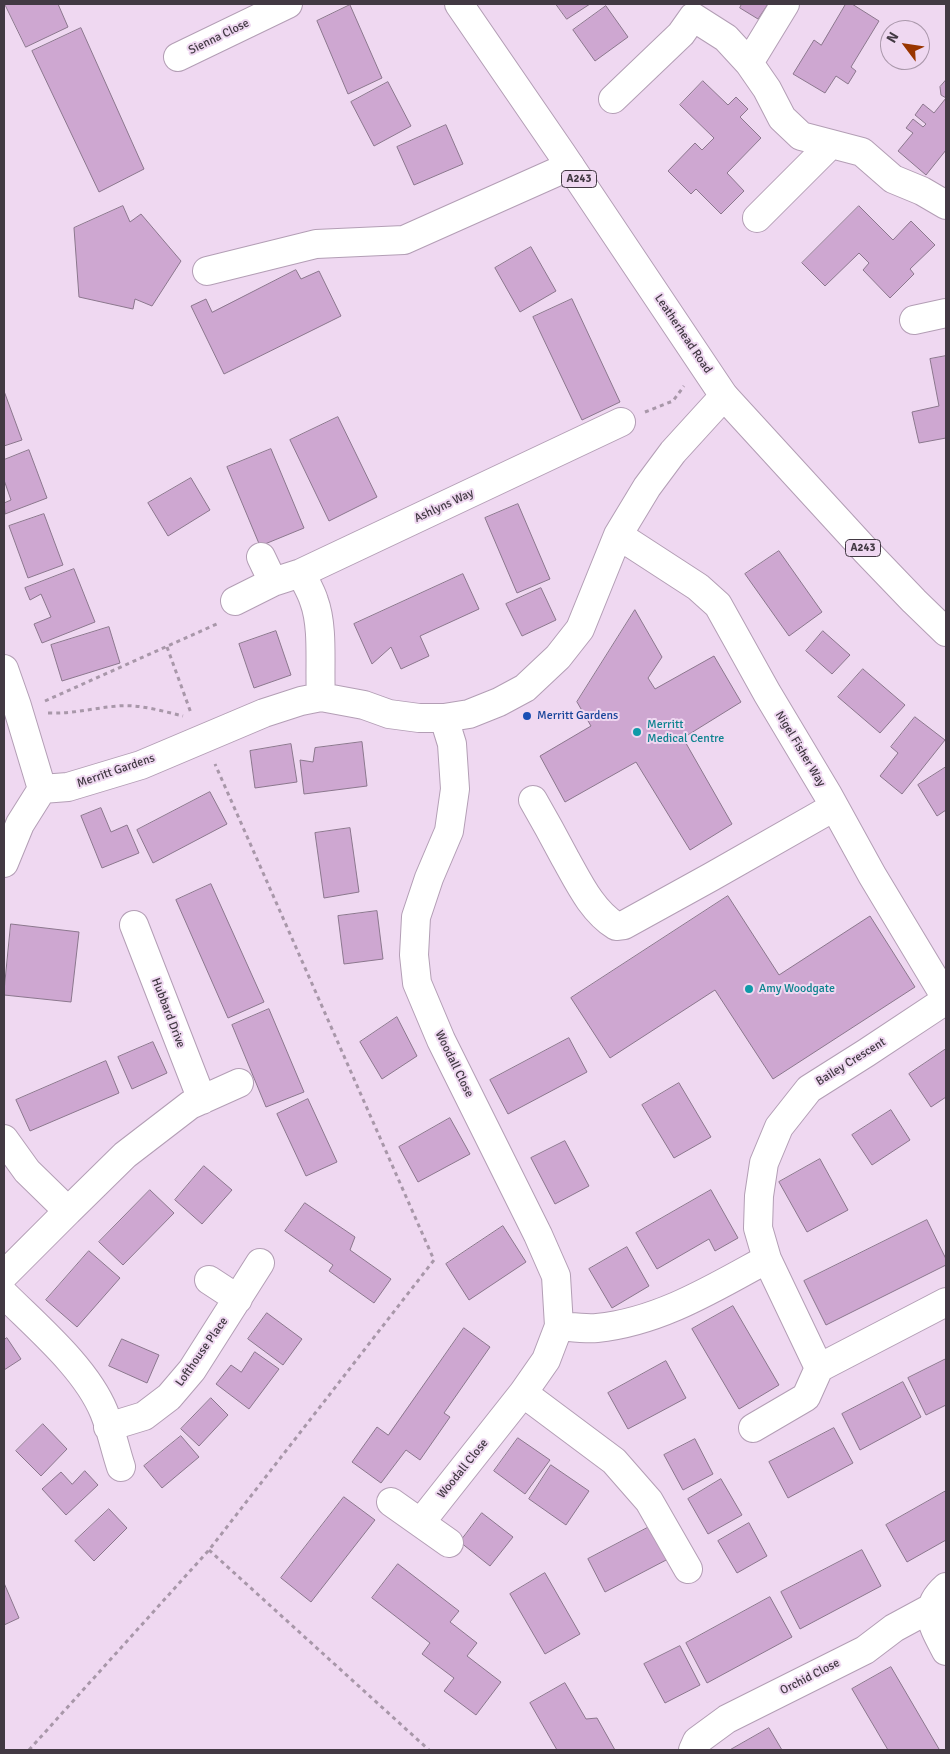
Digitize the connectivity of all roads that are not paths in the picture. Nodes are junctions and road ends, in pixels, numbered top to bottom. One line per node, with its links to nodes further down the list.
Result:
1 (288, 4): 4 (main road, Sienna Close)
2 (459, 4): 8 (main road, Leatherhead Road / A243)
3 (785, 4): 5 (main road)
4 (178, 57)
5 (749, 63): 6 (main road); 7 (main road)
6 (614, 99)
7 (830, 144): 9 (main road); 10 (main road)
8 (570, 166): 11 (main road); 14 (main road, Leatherhead Road / A243)
9 (946, 205)
10 (757, 218)
11 (207, 271)
12 (946, 313): 13 (main road)
13 (914, 320)
14 (724, 396): 16 (main road, Merritt Gardens); 21 (main road, Leatherhead Road / A243)
15 (621, 422): 18 (main road, Ashlyns Way)
16 (618, 535): 24 (main road, Merritt Gardens); 27 (main road, Nigel Fisher Way)
17 (261, 557): 19 (main road)
18 (301, 573): 19 (main road, Ashlyns Way); 23 (main road)
19 (272, 582): 20 (main road, Ashlyns Way)
20 (236, 601)
21 (946, 632)
22 (4, 669): 25 (main road)
23 (321, 697): 24 (main road, Merritt Gardens); 25 (main road, Merritt Gardens)
24 (444, 718): 42 (main road, Woodall Close)
25 (42, 790): 28 (main road)
26 (533, 800): 27 (main road)
27 (834, 807): 30 (main road, Nigel Fisher Way)
28 (4, 863)
29 (134, 925): 32 (main road, Hubbard Drive)
30 (946, 999): 35 (main road, Bailey Crescent)
31 (239, 1083): 32 (main road)
32 (202, 1100): 34 (main road)
33 (6, 1148): 34 (main road)
34 (68, 1211): 37 (main road)
35 (767, 1259): 42 (main road); 43 (main road, Bailey Crescent)
36 (260, 1263): 40 (main road, Lofthouse Place)
37 (4, 1275)
38 (209, 1280): 40 (main road)
39 (4, 1294): 45 (main road)
40 (238, 1299): 45 (main road, Lofthouse Place)
41 (946, 1302): 43 (main road)
42 (559, 1326): 44 (main road, Woodall Close)
43 (819, 1368): 46 (main road)
44 (523, 1393): 49 (main road, Woodall Close); 51 (main road)
45 (108, 1426): 47 (main road)
46 (753, 1428)
47 (121, 1467)
48 (391, 1502): 49 (main road)
49 (421, 1522): 50 (main road)
50 (449, 1543)
51 (688, 1569)
52 (946, 1587): 53 (main road)
53 (931, 1608): 54 (main road); 55 (main road, Orchid Close)
54 (946, 1651)
55 (693, 1750)

